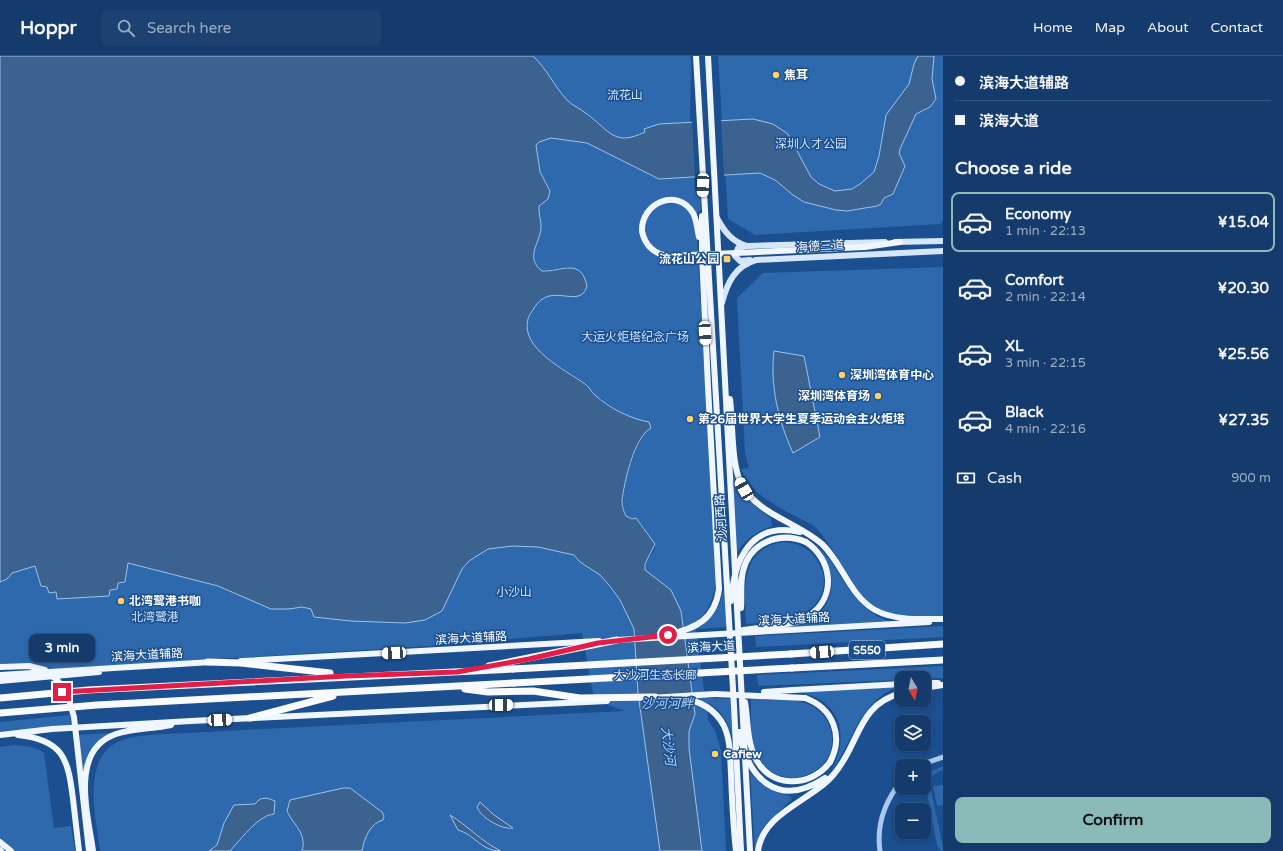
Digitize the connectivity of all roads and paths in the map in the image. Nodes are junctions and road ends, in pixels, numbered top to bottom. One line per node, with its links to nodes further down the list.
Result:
1 (696, 56): 3 (main road)
2 (708, 56): 4 (main road, 沙河西路)
3 (703, 185): 10 (main road); 16 (main road, 沙河西路)
4 (717, 218): 8 (main road, 海德三道); 13 (main road, 沙河西路)
5 (943, 241): 6 (main road, 海德三道)
6 (900, 242): 7 (main road); 8 (main road, 海德三道)
7 (881, 245): 10 (main road, bridge); 11 (main road)
8 (754, 246): 12 (main road)
9 (943, 250): 11 (main road, 海德三道)
10 (702, 254): 15 (main road)
11 (881, 254): 12 (main road, 海德三道)
12 (756, 260): 13 (main road, 海德三道)
13 (722, 303): 14 (main road, 沙河西路)
14 (725, 366): 17 (main road); 21 (main road, 沙河西路, bridge)
15 (708, 387): 16 (main road); 22 (main road, bridge)
16 (718, 440): 19 (main road, 沙河西路)
17 (807, 534): 18 (main road); 19 (main road)
18 (943, 620): 20 (main road, 滨海大道辅路, bridge)
19 (729, 630): 44 (main road, 沙河西路)
20 (716, 634): 21 (main road, bridge); 22 (main road, 滨海大道辅路, bridge)
21 (739, 634): 31 (main road, 沙河西路, bridge)
22 (651, 638): 23 (main road, 滨海大道辅路, bridge)
23 (616, 640): 26 (main road, 滨海大道辅路); 27 (highway)
24 (943, 644): 27 (highway, 滨海大道 / S550, bridge)
25 (943, 660): 37 (highway, S550, bridge)
26 (208, 662): 28 (main road, 滨海大道辅路); 32 (highway)
27 (513, 665): 32 (highway, 滨海大道 / S550)
28 (136, 666): 30 (main road, 滨海大道辅路); 33 (main road)
29 (0, 667): 57 (main road, bridge)
30 (0, 675)
31 (741, 675): 40 (main road, bridge); 61 (main road, 沙河西路, bridge)
32 (346, 676): 43 (highway, 滨海大道 / S550)
33 (0, 681)
34 (931, 683): 36 (main road)
35 (895, 684): 40 (main road, bridge)
36 (943, 684): 38 (main road)
37 (514, 687): 39 (highway, S550); 42 (highway)
38 (931, 687)
39 (350, 692): 45 (highway, S550); 46 (highway)
40 (715, 694): 42 (main road)
41 (895, 695): 51 (main road)
42 (655, 697): 46 (main road); 53 (main road)
43 (0, 698)
44 (734, 706): 51 (main road); 53 (main road, 沙河西路)
45 (0, 713)
46 (250, 718): 47 (main road)
47 (191, 721): 48 (main road); 58 (main road)
48 (0, 735): 56 (main road)
49 (943, 757): 50 (street)
50 (931, 761)
51 (817, 786): 62 (main road)
52 (895, 790): 63 (street)
53 (736, 813): 59 (main road); 60 (main road, 沙河西路)
54 (0, 842): 55 (main road)
55 (11, 851)
56 (79, 851)
57 (89, 851)
58 (93, 851)
59 (736, 851)
60 (741, 851)
61 (750, 851)
62 (758, 851)
63 (880, 851)

